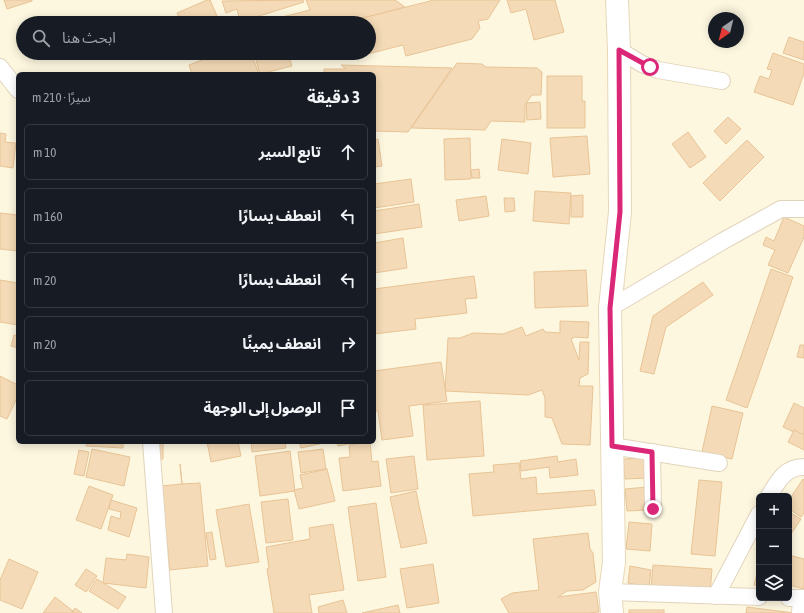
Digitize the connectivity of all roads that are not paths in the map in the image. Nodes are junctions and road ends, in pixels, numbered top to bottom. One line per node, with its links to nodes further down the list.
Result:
1 (617, 0): 2 (main road)
2 (619, 50): 4 (street); 7 (main road)
3 (0, 67): 5 (street)
4 (722, 81)
5 (16, 87)
6 (804, 208): 7 (street)
7 (610, 308): 9 (main road)
8 (151, 444): 19 (street)
9 (612, 446): 10 (street); 16 (main road)
10 (652, 452): 11 (street); 14 (street)
11 (719, 463)
12 (804, 467): 13 (street)
13 (771, 493)
14 (653, 509)
15 (756, 520): 17 (street)
16 (610, 592): 17 (street); 20 (main road)
17 (716, 596): 18 (street)
18 (756, 597)
19 (164, 613)
20 (612, 613)

